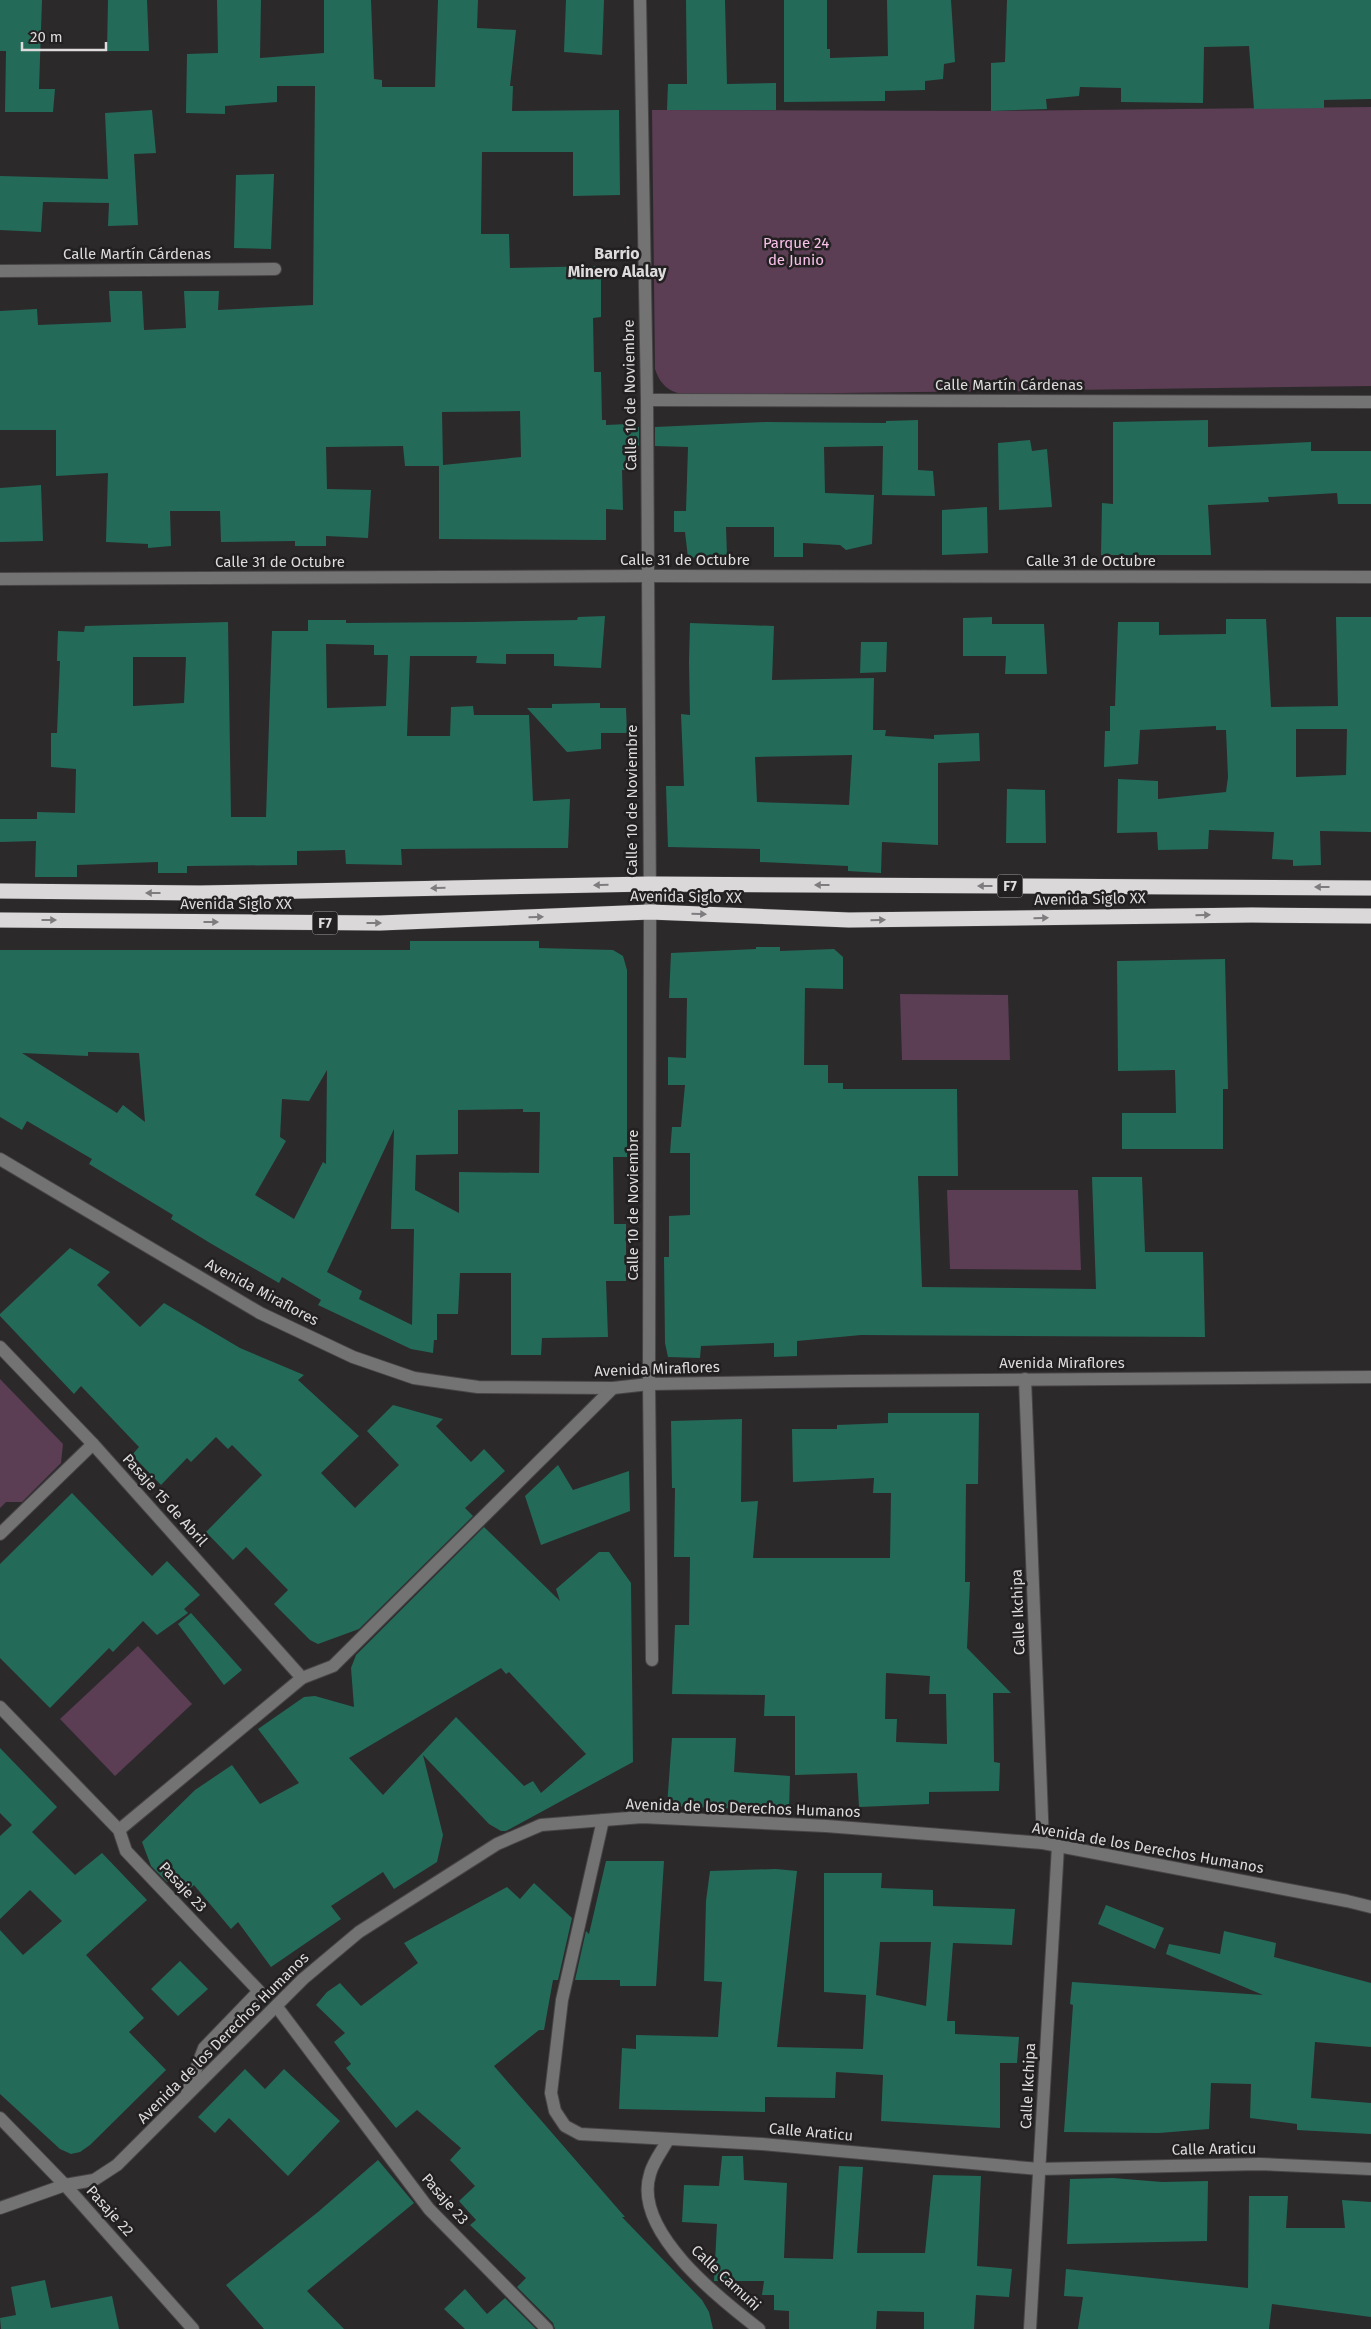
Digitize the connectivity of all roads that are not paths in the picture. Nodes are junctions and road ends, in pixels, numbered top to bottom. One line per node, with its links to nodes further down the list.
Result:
1 (640, 0): 4 (street, Calle 10 de Noviembre)
2 (275, 269): 3 (street, Calle Martín Cárdenas)
3 (0, 271)
4 (647, 400): 5 (street, Calle Martín Cárdenas); 6 (street, Calle 10 de Noviembre)
5 (1371, 402)
6 (647, 576): 7 (street, Calle 31 de Octubre); 8 (street, Calle 31 de Octubre); 9 (street, Calle 10 de Noviembre)
7 (1371, 577)
8 (0, 579)
9 (649, 884): 10 (highway, Avenida Siglo XX / F7, one-way to 9); 11 (highway, Avenida Siglo XX / F7, one-way to 11); 12 (street, Calle 10 de Noviembre)
10 (1371, 888)
11 (0, 891)
12 (650, 912): 13 (highway, Avenida Siglo XX / F7, one-way to 13); 14 (highway, Avenida Siglo XX / F7, one-way to 12); 19 (street, Calle 10 de Noviembre)
13 (1371, 916)
14 (0, 920)
15 (0, 1159): 20 (street, Avenida Miraflores)
16 (0, 1347): 21 (street, Pasaje 15 de Abril)
17 (1371, 1377): 18 (street, Avenida Miraflores)
18 (1025, 1379): 19 (street, Avenida Miraflores); 28 (street, Calle Ikchipa)
19 (649, 1384): 20 (street, Avenida Miraflores); 23 (street, Calle 10 de Noviembre)
20 (614, 1388): 24 (street)
21 (93, 1444): 22 (street); 24 (street, Pasaje 15 de Abril)
22 (0, 1534)
23 (652, 1660)
24 (302, 1678): 27 (street)
25 (0, 1707): 27 (street, Pasaje 23)
26 (603, 1820): 28 (street, Avenida de los Derechos Humanos); 31 (street, Avenida de los Derechos Humanos); 34 (street, Calle Araticu)
27 (119, 1830): 32 (street, Pasaje 23)
28 (1043, 1844): 29 (street, Avenida de los Derechos Humanos)
29 (1058, 1846): 30 (street, Avenida de los Derechos Humanos); 35 (street, Calle Ikchipa)
30 (1371, 1907)
31 (277, 2006): 32 (street, Avenida de los Derechos Humanos); 41 (street, Pasaje 23)
32 (186, 2097): 37 (street, Avenida de los Derechos Humanos)
33 (0, 2118): 37 (street, Pasaje 22)
34 (668, 2140): 35 (street, Calle Araticu); 39 (street, Calle Camuñi)
35 (1039, 2169): 36 (street, Calle Araticu); 42 (street, Calle Ikchipa)
36 (1371, 2169)
37 (65, 2185): 38 (street, Avenida de los Derechos Humanos); 40 (street, Pasaje 22)
38 (0, 2208)
39 (754, 2328)
40 (193, 2329)
41 (547, 2329)
42 (1030, 2329)

